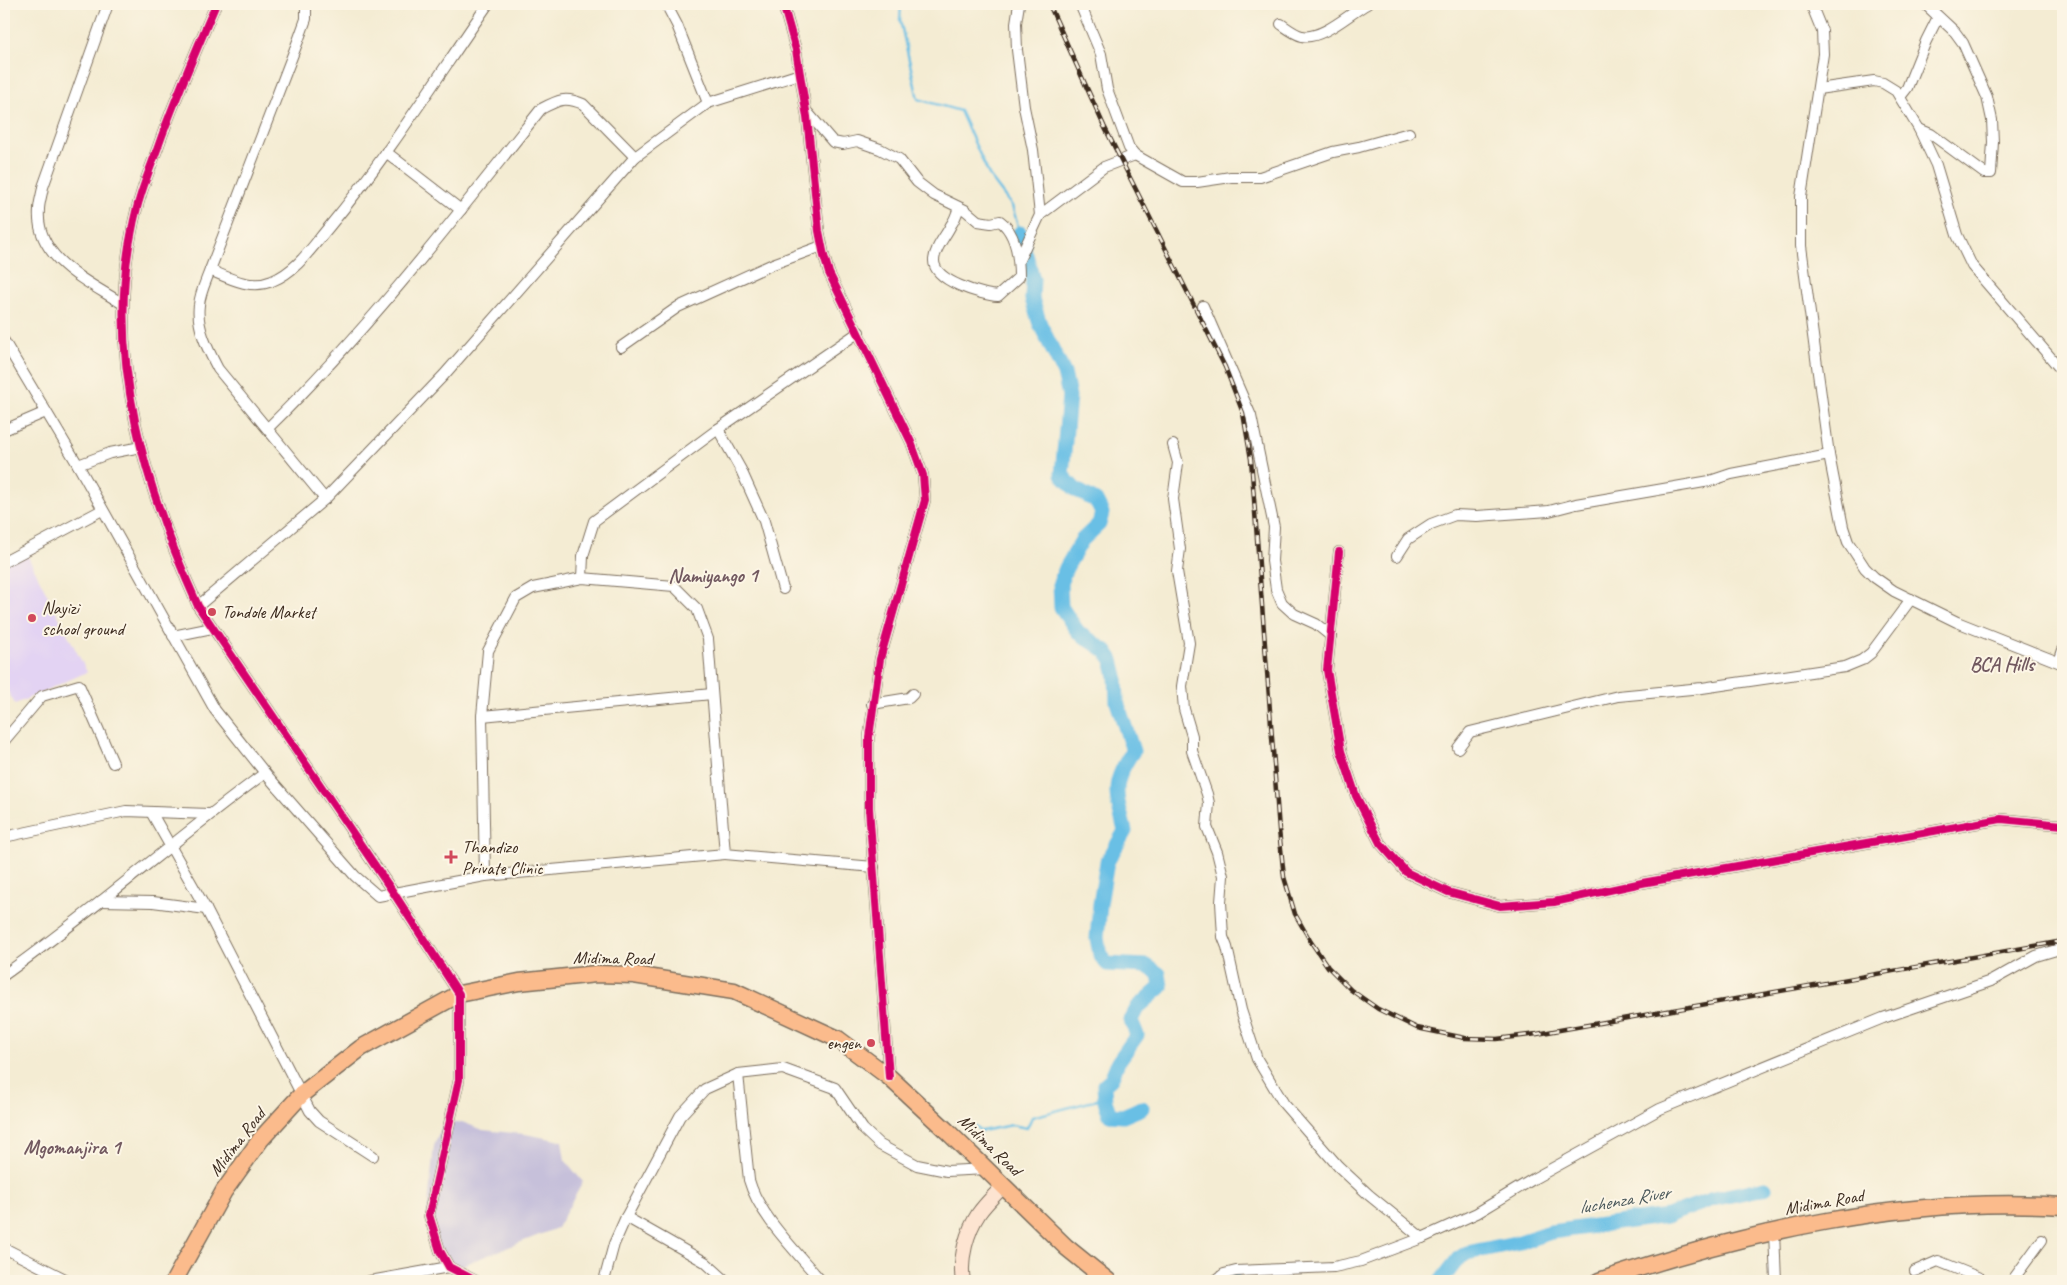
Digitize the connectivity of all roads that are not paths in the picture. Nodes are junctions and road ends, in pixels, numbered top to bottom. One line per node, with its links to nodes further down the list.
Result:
1 (108, 4): 30 (street)
2 (216, 4): 30 (street)
3 (306, 4): 29 (street)
4 (488, 4): 21 (street)
5 (666, 4): 17 (street)
6 (783, 4): 14 (street)
7 (1019, 4): 26 (street)
8 (1080, 4): 22 (street)
9 (1367, 4): 13 (street)
10 (1811, 4): 15 (street)
11 (1924, 4): 12 (street)
12 (1938, 17): 16 (street); 19 (street)
13 (1281, 24)
14 (800, 74): 17 (street); 18 (street)
15 (1818, 89): 16 (street); 42 (street)
16 (1900, 96): 19 (street)
17 (708, 104): 23 (street)
18 (806, 110): 24 (street); 27 (street)
19 (1919, 129): 35 (street)
20 (1409, 133): 22 (street)
21 (386, 152): 25 (street); 29 (street)
22 (1135, 155): 26 (street)
23 (635, 158): 25 (street); 44 (street)
24 (960, 207): 28 (street); 28 (street)
25 (461, 210): 37 (street)
26 (1040, 215): 28 (street)
27 (822, 246): 32 (street); 34 (street)
28 (1019, 260)
29 (210, 270): 37 (street)
30 (123, 304): 41 (street)
31 (1203, 306): 55 (street)
32 (859, 332): 38 (street); 60 (street)
33 (4, 341): 36 (street)
34 (621, 347)
35 (2063, 372)
36 (46, 412): 39 (street); 43 (street)
37 (268, 428): 44 (street)
38 (718, 429): 49 (street); 50 (street)
39 (4, 430)
40 (1174, 446): 89 (street)
41 (141, 447): 43 (street); 52 (street)
42 (1829, 455): 47 (street); 51 (street)
43 (78, 465): 45 (street)
44 (325, 500): 52 (street)
45 (102, 510): 48 (street); 54 (street)
46 (1339, 552): 55 (street)
47 (1397, 556)
48 (4, 562)
49 (582, 578): 58 (street); 61 (street)
50 (783, 589)
51 (1911, 599): 57 (street); 63 (street)
52 (198, 606): 53 (street)
53 (212, 628): 54 (street); 74 (street)
54 (172, 636): 65 (street)
55 (1330, 636): 68 (street)
56 (2063, 650): 57 (street)
57 (2061, 663)
58 (712, 694): 61 (street); 71 (street)
59 (913, 694): 60 (street)
60 (872, 704): 72 (street)
61 (482, 716): 73 (street)
62 (4, 741): 64 (street)
63 (1458, 748)
64 (113, 763)
65 (265, 773): 67 (street); 74 (street)
66 (151, 812): 67 (street); 69 (street); 70 (street)
67 (209, 814): 70 (street)
68 (2063, 825)
69 (4, 838)
70 (171, 847): 75 (street); 76 (street)
71 (725, 854): 72 (street); 73 (street)
72 (874, 867): 81 (street)
73 (485, 876): 74 (street)
74 (393, 892): 79 (street)
75 (101, 901): 76 (street); 78 (street)
76 (206, 909): 82 (street)
77 (2063, 948): 89 (street)
78 (4, 975)
79 (459, 994): 81 (main road, Midima Road); 82 (main road, Midima Road); 92 (street)
80 (738, 1074): 84 (street); 87 (street); 100 (street)
81 (889, 1077): 84 (main road, Midima Road)
82 (302, 1094): 83 (street); 95 (main road, Midima Road)
83 (373, 1156)
84 (986, 1169): 85 (main road, Midima Road)
85 (1003, 1186): 101 (street); 102 (main road, Midima Road)
86 (2063, 1206): 88 (main road, Midima Road)
87 (626, 1217): 98 (street); 99 (street)
88 (1774, 1232): 104 (main road, Midima Road); 105 (street)
89 (1422, 1238): 103 (street)
90 (2042, 1240): 107 (street)
91 (4, 1248): 94 (street)
92 (449, 1267): 96 (street); 97 (street)
93 (1915, 1271): 106 (street)
94 (69, 1281)
95 (174, 1281)
96 (370, 1281)
97 (476, 1281)
98 (604, 1281)
99 (726, 1281)
100 (821, 1281)
101 (963, 1281)
102 (1108, 1281)
103 (1215, 1281)
104 (1599, 1281)
105 (1776, 1281)
106 (1987, 1281)
107 (2012, 1281)

